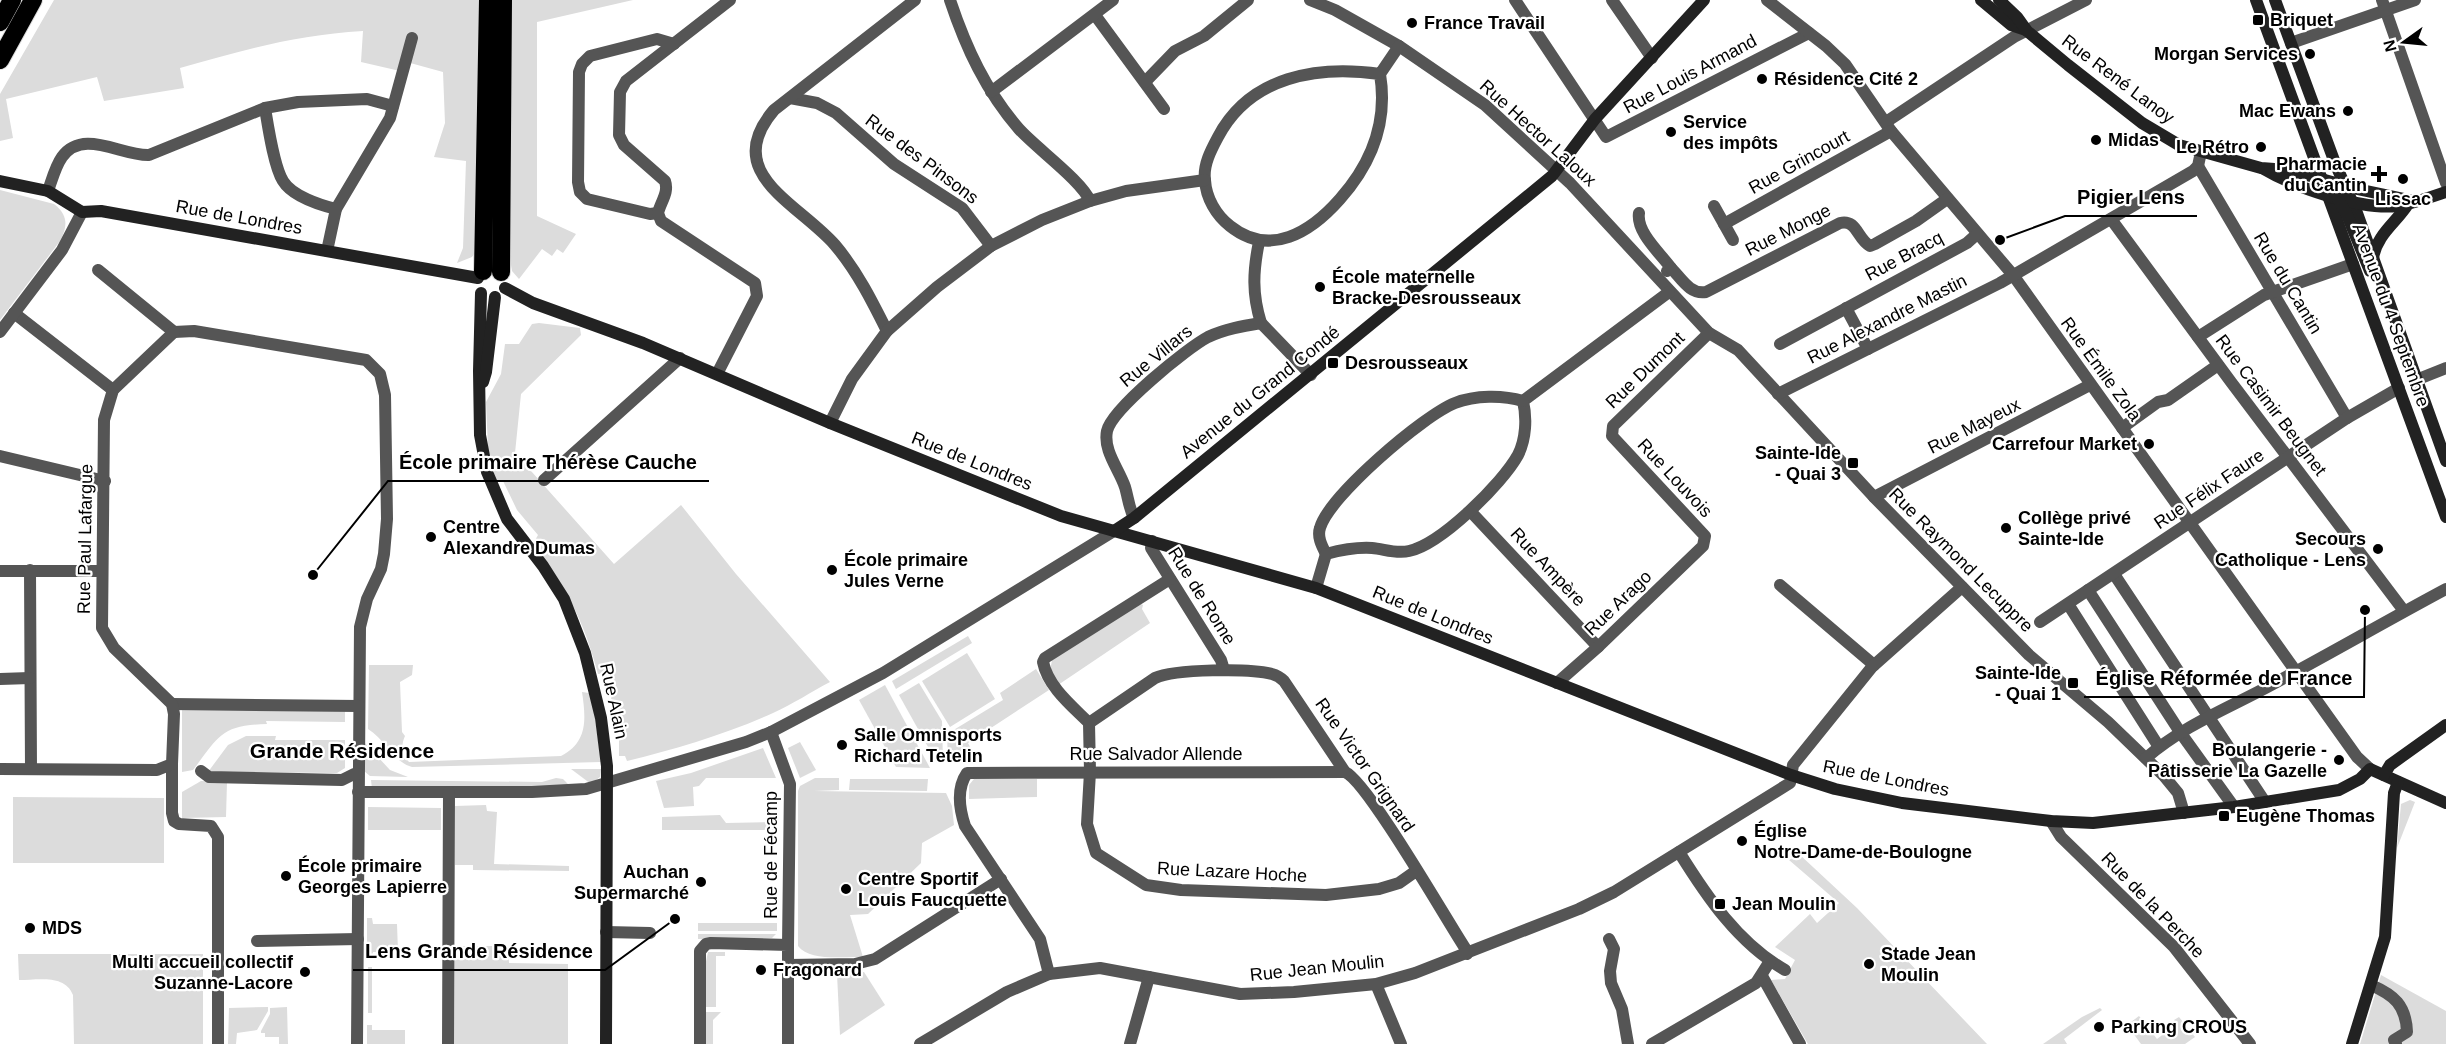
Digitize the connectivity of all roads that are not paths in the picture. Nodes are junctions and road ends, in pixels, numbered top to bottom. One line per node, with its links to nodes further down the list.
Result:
1 (12, 0): 23 (highway)
2 (33, 0): 26 (highway)
3 (45, 0): 26 (highway)
4 (730, 0): 29 (street)
5 (915, 0): 36 (street)
6 (950, 0): 35 (street)
7 (1113, 0): 22 (street)
8 (1248, 0): 34 (street)
9 (1310, 0): 30 (street, Rue Hector Laloux)
10 (1515, 0): 40 (street)
11 (1612, 0): 31 (street)
12 (1704, 0): 31 (street, Avenue du Grand Condé)
13 (1767, 0): 25 (street, Rue Émile Zola)
14 (1981, 0): 24 (street)
15 (1999, 0): 24 (street)
16 (2086, 0): 24 (street, Rue Grincourt)
17 (2256, 0): 47 (street, Avenue du 4 Septembre)
18 (2275, 0): 28 (street, Avenue du 4 Septembre)
19 (2415, 0): 21 (street)
20 (495, 5): 75 (highway)
21 (2384, 5): 28 (street); 49 (street)
22 (1095, 15): 34 (street); 35 (street)
23 (0, 22)
24 (2027, 31): 41 (street, Rue Grincourt); 42 (street, Rue René Lanoy)
25 (1809, 33): 40 (street, Rue Louis Armand); 41 (street, Rue Émile Zola)
26 (14, 34): 32 (highway)
27 (412, 38): 37 (street)
28 (2290, 43): 50 (street, Avenue du 4 Septembre)
29 (674, 44): 61 (street); 61 (street)
30 (1399, 46): 33 (street); 45 (street, Rue Hector Laloux)
31 (1652, 58): 40 (street, Avenue du Grand Condé)
32 (0, 60)
33 (1380, 74): 46 (street); 67 (street)
34 (1145, 82): 39 (street)
35 (991, 92): 55 (street)
36 (790, 98): 68 (street, Rue des Pinsons); 85 (street)
37 (393, 106): 38 (street); 59 (street)
38 (265, 108): 51 (street); 59 (street)
39 (1164, 109)
40 (1595, 119): 45 (street, Avenue du Grand Condé)
41 (1889, 126): 54 (street, Rue Émile Zola); 64 (street, Rue Grincourt)
42 (2201, 152): 43 (street); 44 (street, Rue René Lanoy)
43 (2198, 166): 63 (street, Rue Alexandre Mastin); 79 (street, Rue du Cantin)
44 (2261, 168): 47 (street, Rue René Lanoy); 53 (street, Rue René Lanoy)
45 (1557, 170): 76 (street, Rue Hector Laloux); 98 (street, Avenue du Grand Condé)
46 (1204, 180): 55 (street); 67 (street)
47 (2322, 180): 50 (street, Rue René Lanoy); 53 (street, Avenue du 4 Septembre)
48 (0, 181): 51 (street, Rue de Londres)
49 (2446, 183)
50 (2346, 186): 56 (street, Avenue du 4 Septembre); 57 (street, Rue René Lanoy)
51 (48, 191): 60 (street, Rue de Londres)
52 (2446, 192): 57 (street, Rue René Lanoy)
53 (2333, 197): 56 (street, Rue René Lanoy); 71 (street, Avenue du 4 Septembre); 81 (street)
54 (1947, 199): 65 (street, Rue Émile Zola); 72 (street, Rue Monge)
55 (1090, 201): 68 (street)
56 (2353, 202): 57 (street, Rue René Lanoy); 70 (street, Avenue du 4 Septembre)
57 (2411, 202): 70 (street)
58 (1714, 206): 64 (street)
59 (336, 209): 69 (street)
60 (82, 212): 69 (street, Rue de Londres); 83 (street)
61 (658, 213): 97 (street)
62 (1639, 213): 72 (street)
63 (2111, 219): 74 (street, Rue Alexandre Mastin); 89 (street, Rue Casimir Beugnet)
64 (1724, 224): 66 (street)
65 (1977, 234): 74 (street, Rue Émile Zola); 82 (street, Rue Bracq)
66 (1732, 240)
67 (1259, 242): 84 (street)
68 (991, 246): 85 (street)
69 (327, 251): 75 (street, Rue de Londres)
70 (2373, 259): 81 (street, Avenue du 4 Septembre)
71 (2354, 264): 79 (street); 94 (street, Avenue du 4 Septembre)
72 (1671, 268): 76 (street)
73 (98, 270): 87 (street)
74 (2013, 275): 91 (street, Rue Alexandre Mastin); 100 (street, Rue Émile Zola)
75 (492, 277): 78 (street, Rue Alain); 80 (street); 93 (street, Rue de Londres)
76 (1658, 278): 77 (street, Rue Hector Laloux)
77 (1669, 292): 88 (street, Rue Hector Laloux); 105 (street)
78 (482, 293): 80 (street); 103 (street, Rue Alain)
79 (2272, 293): 89 (street); 106 (street, Rue du Cantin)
80 (495, 297): 103 (street, Rue Alain)
81 (2388, 301): 92 (street, Avenue du 4 Septembre)
82 (1846, 308): 90 (street, Rue Bracq); 91 (street)
83 (14, 313): 86 (street); 102 (street)
84 (1261, 323): 98 (street); 118 (street, Rue Villars)
85 (887, 331): 107 (street)
86 (0, 332)
87 (174, 332): 102 (street, Rue Paul Lafargue); 145 (street)
88 (1709, 333): 104 (street, Rue Raymond Lecuppre); 109 (street, Rue Dumont)
89 (2198, 337): 95 (street, Rue Casimir Beugnet)
90 (1780, 344)
91 (1868, 349): 104 (street, Rue Alexandre Mastin)
92 (2406, 351): 94 (street); 99 (street, Avenue du 4 Septembre)
93 (680, 358): 97 (street, Rue de Londres); 113 (street)
94 (2388, 358): 101 (street, Avenue du 4 Septembre)
95 (2218, 364): 108 (street); 111 (street, Rue Casimir Beugnet)
96 (2446, 368): 99 (street)
97 (717, 374): 107 (street, Rue de Londres)
98 (1311, 375): 118 (street, Avenue du Grand Condé)
99 (2416, 380): 112 (street, Avenue du 4 Septembre)
100 (2090, 385): 108 (street, Rue Émile Zola); 115 (street, Rue Mayeux)
101 (2399, 388): 106 (street, Rue Félix Faure); 117 (street, Avenue du 4 Septembre)
102 (113, 390): 114 (street, Rue Paul Lafargue)
103 (480, 392): 164 (street, Rue Alain)
104 (1778, 394): 115 (street, Rue Raymond Lecuppre)
105 (1523, 401): 116 (street); 123 (street)
106 (2347, 418): 111 (street, Rue Félix Faure)
107 (830, 423): 120 (street, Rue de Londres)
108 (2122, 428): 119 (street, Rue Émile Zola)
109 (1612, 436): 122 (street, Rue Louvois)
110 (0, 456): 114 (street)
111 (2288, 459): 119 (street, Rue Félix Faure); 135 (street, Rue Casimir Beugnet)
112 (2446, 461)
113 (544, 480)
114 (105, 481): 126 (street, Rue Paul Lafargue)
115 (1874, 497): 130 (street, Rue Raymond Lecuppre)
116 (1471, 512): 123 (street); 137 (street, Rue Ampère)
117 (2446, 516)
118 (1134, 518): 120 (street, Avenue du Grand Condé)
119 (2191, 523): 127 (street, Rue Félix Faure); 140 (street, Rue Émile Zola)
120 (1114, 531): 121 (street, Rue de Londres); 149 (street)
121 (1152, 541): 128 (street, Rue de Rome); 131 (street, Rue de Londres)
122 (1703, 546): 137 (street, Rue Arago)
123 (1326, 554): 131 (street)
124 (30, 570): 125 (street); 126 (street); 141 (street)
125 (0, 571)
126 (102, 571): 144 (street, Rue Paul Lafargue)
127 (2114, 574): 133 (street, Rue Félix Faure); 146 (street)
128 (1170, 579): 139 (street, Rue de Rome); 147 (street)
129 (1780, 585): 138 (street)
130 (1962, 587): 138 (street); 152 (street, Rue Raymond Lecuppre)
131 (1316, 588): 143 (street, Rue de Londres)
132 (2446, 588): 135 (street)
133 (2088, 590): 134 (street, Rue Félix Faure); 150 (street)
134 (2068, 604): 136 (street, Rue Félix Faure); 151 (street)
135 (2404, 611): 140 (street)
136 (2040, 622)
137 (1598, 647): 143 (street, Rue Arago)
138 (1874, 665): 161 (street)
139 (1224, 670): 147 (street, Rue Victor Grignard); 159 (street, Rue Victor Grignard)
140 (2296, 671): 146 (street); 156 (street, Rue Émile Zola)
141 (30, 678): 142 (street); 155 (street)
142 (0, 679)
143 (1557, 683): 161 (street, Rue de Londres)
144 (172, 704): 145 (street); 153 (street)
145 (359, 706): 160 (street)
146 (2208, 716): 150 (street); 167 (street)
147 (1089, 723): 158 (street, Rue Lazare Hoche)
148 (2446, 725): 162 (street)
149 (771, 732): 164 (street); 180 (street, Rue de Fécamp)
150 (2180, 732): 151 (street); 169 (street)
151 (2159, 747): 152 (street)
152 (2146, 758): 170 (street, Rue Raymond Lecuppre)
153 (172, 764): 155 (street); 191 (street)
154 (0, 769): 155 (street)
155 (31, 769)
156 (2370, 769): 162 (street, Rue Émile Zola); 167 (street, Rue de Londres)
157 (201, 771): 160 (street)
158 (1090, 772): 159 (street, Rue Salvador Allende); 173 (street, Rue Lazare Hoche); 174 (street, Rue Salvador Allende)
159 (1345, 772): 173 (street, Rue Victor Grignard)
160 (358, 774): 165 (street)
161 (1791, 775): 171 (street, Rue de Londres); 172 (street, Rue Jean Moulin)
162 (2384, 776): 163 (street, Rue Émile Zola)
163 (2398, 782): 168 (street, Rue Émile Zola); 189 (street)
164 (606, 785): 166 (street); 175 (street, Rue Alain)
165 (358, 792): 166 (street); 177 (street)
166 (449, 792): 193 (street)
167 (2265, 802): 169 (street, Rue de Londres)
168 (2446, 803)
169 (2234, 807): 170 (street, Rue de Londres)
170 (2184, 813): 171 (street, Rue de Londres)
171 (2051, 821): 203 (street, Rue de la Perche)
172 (1679, 852): 181 (street, Rue Jean Moulin); 182 (street)
173 (1416, 871): 181 (street, Rue Victor Grignard)
174 (1001, 879): 183 (street); 185 (street)
175 (606, 932): 176 (street); 194 (street, Rue Alain)
176 (650, 933)
177 (358, 939): 179 (street); 192 (street)
178 (1609, 939): 200 (street)
179 (257, 941)
180 (788, 945): 183 (street, Rue de Fécamp); 195 (street, Rue de Fécamp)
181 (1467, 954): 188 (street, Rue Jean Moulin)
182 (1770, 961): 184 (street); 186 (street)
183 (788, 964): 196 (street, Rue de Fécamp)
184 (1785, 970)
185 (1049, 974): 187 (street, Rue Jean Moulin); 197 (street, Rue Jean Moulin)
186 (1762, 976): 190 (street); 202 (street)
187 (1149, 977): 188 (street, Rue Jean Moulin); 198 (street)
188 (1376, 984): 199 (street)
189 (2371, 985): 204 (street); 205 (street)
190 (1671, 1039): 201 (street)
191 (218, 1044)
192 (357, 1044)
193 (448, 1044)
194 (606, 1044)
195 (699, 1044)
196 (788, 1044)
197 (920, 1044)
198 (1130, 1044)
199 (1401, 1044)
200 (1628, 1044)
201 (1652, 1044)
202 (1800, 1044)
203 (2250, 1044)
204 (2352, 1044)
205 (2396, 1044)

